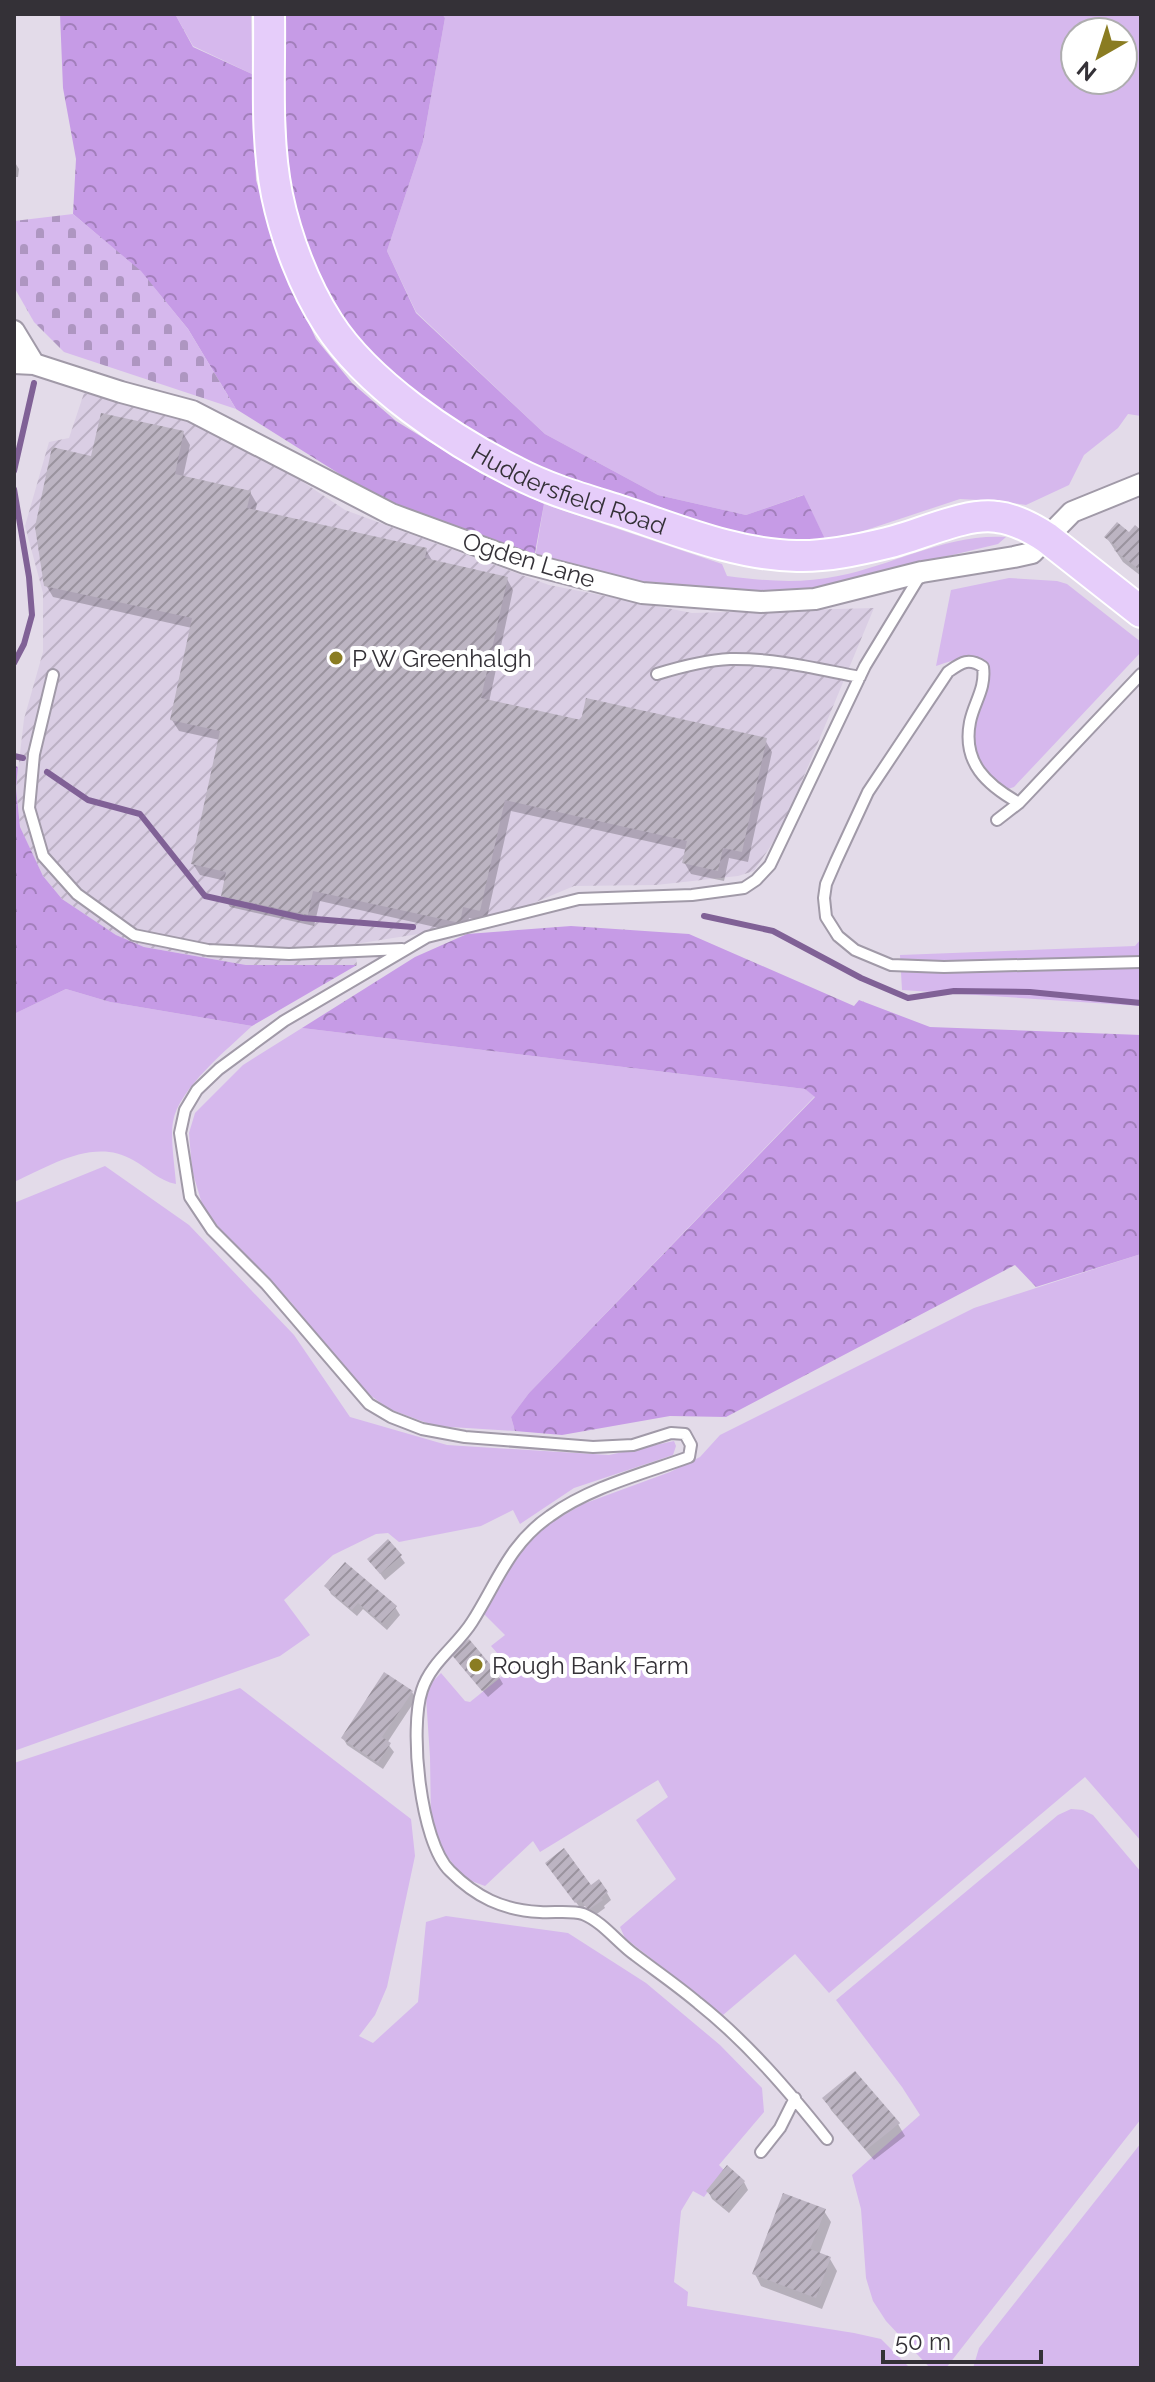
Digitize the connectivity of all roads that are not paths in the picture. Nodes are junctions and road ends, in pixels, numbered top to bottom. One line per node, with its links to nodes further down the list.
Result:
1 (269, 14): 5 (main road, Huddersfield Road)
2 (14, 331): 3 (street)
3 (24, 364): 6 (street, Ogden Lane)
4 (1141, 484): 5 (street, Ogden Lane)
5 (1047, 538): 6 (street, Ogden Lane); 7 (main road, Huddersfield Road)
6 (922, 572): 11 (lane)
7 (1141, 612)
8 (657, 674): 11 (lane)
9 (1141, 674): 12 (lane)
10 (53, 675): 14 (lane)
11 (860, 677): 14 (lane)
12 (1019, 803): 13 (lane); 15 (lane)
13 (997, 820)
14 (404, 949): 16 (lane)
15 (1141, 962)
16 (795, 2098): 17 (lane); 18 (lane)
17 (827, 2139)
18 (761, 2152)

